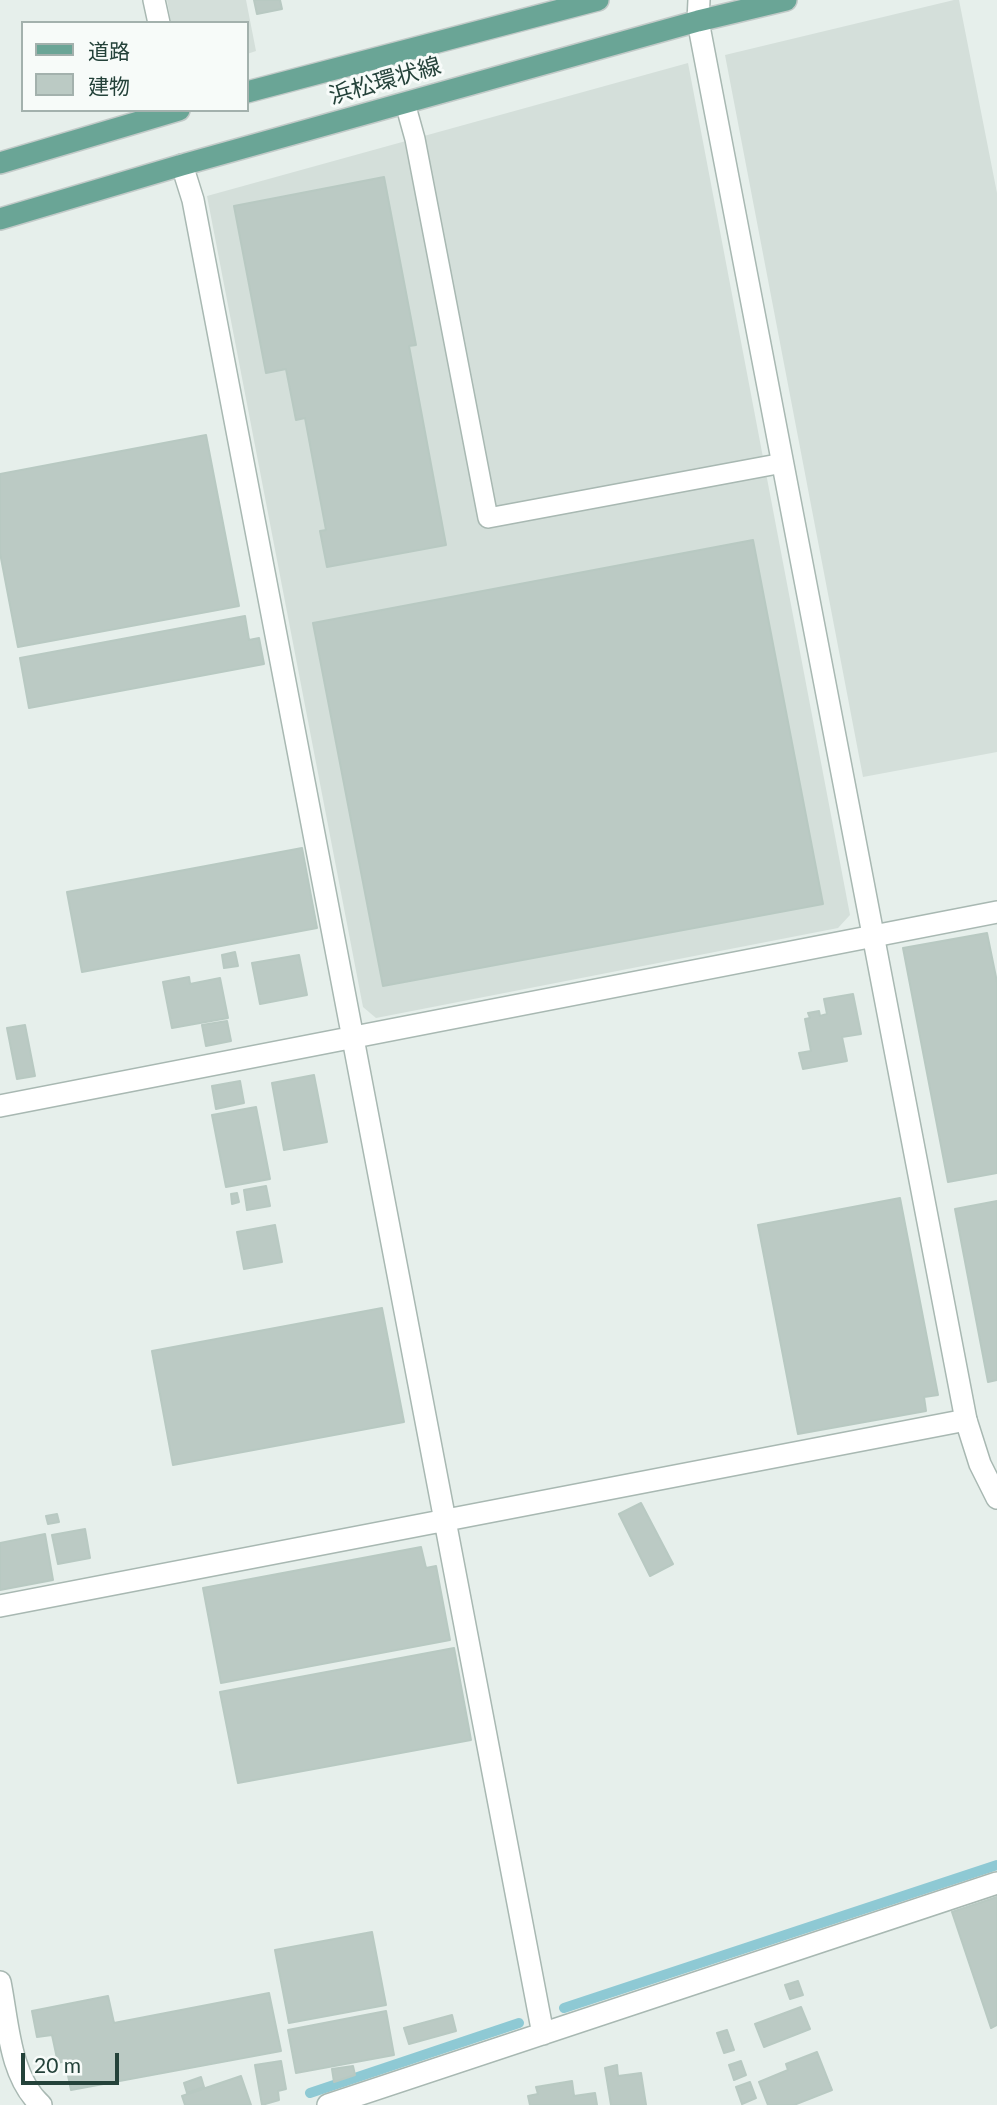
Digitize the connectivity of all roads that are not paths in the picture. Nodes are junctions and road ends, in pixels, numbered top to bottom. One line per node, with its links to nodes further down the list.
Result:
1 (155, 0): 5 (street)
2 (598, 0): 6 (main road, 浜松環状線)
3 (786, 0): 4 (main road, 浜松環状線)
4 (699, 11): 7 (main road, 浜松環状線); 12 (street)
5 (159, 21)
6 (248, 92)
7 (405, 103): 10 (main road, 浜松環状線); 12 (lane)
8 (172, 112): 9 (main road)
9 (0, 163)
10 (182, 165): 11 (main road, 浜松環状線); 15 (street)
11 (0, 219)
12 (783, 463): 14 (street)
13 (997, 912): 14 (street)
14 (874, 936): 15 (street); 17 (street)
15 (352, 1037): 16 (street); 19 (street)
16 (0, 1106)
17 (966, 1420): 18 (street); 19 (street)
18 (997, 1498)
19 (445, 1520): 20 (street); 23 (street)
20 (0, 1606)
21 (997, 1882): 23 (street)
22 (0, 1982): 24 (street)
23 (542, 2034): 25 (street)
24 (41, 2105)
25 (328, 2105)

